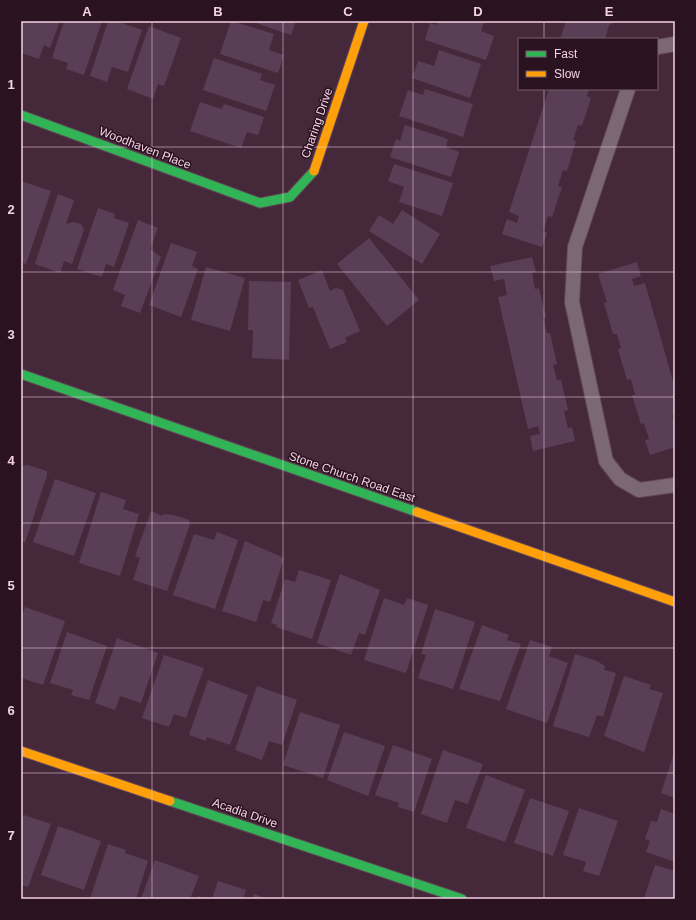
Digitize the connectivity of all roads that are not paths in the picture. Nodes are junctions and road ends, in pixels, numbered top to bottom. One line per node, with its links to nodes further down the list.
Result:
1 (364, 21): 6 (street, Charing Drive)
2 (675, 44): 3 (lane)
3 (658, 47)
4 (628, 90): 8 (lane)
5 (21, 115): 6 (street, Woodhaven Place)
6 (260, 203)
7 (21, 374): 9 (street, Stone Church Road East)
8 (675, 485)
9 (675, 602)
10 (21, 751): 11 (street, Acadia Drive)
11 (462, 899)

